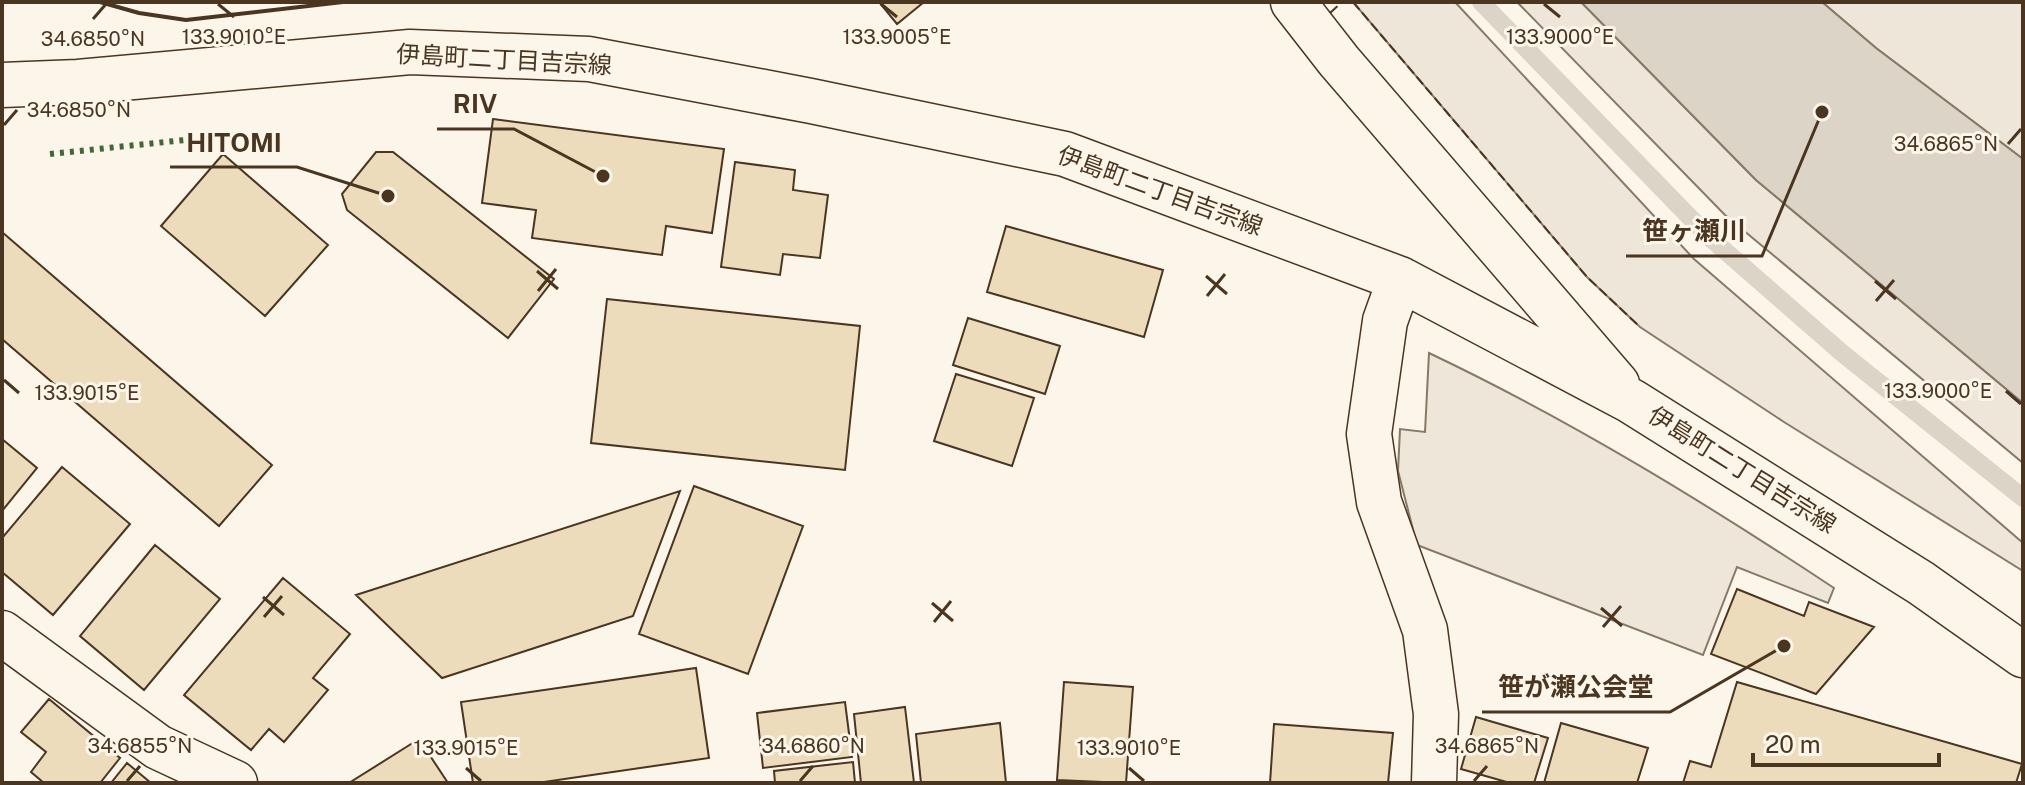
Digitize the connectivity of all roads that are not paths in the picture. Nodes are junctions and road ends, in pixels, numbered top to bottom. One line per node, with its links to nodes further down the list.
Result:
1 (1293, 2): 4 (street)
2 (2, 85): 3 (street, 伊島町二丁目吉宗線)
3 (1400, 279): 4 (street, 伊島町二丁目吉宗線); 8 (street)
4 (1631, 401): 6 (street, 伊島町二丁目吉宗線)
5 (2, 633): 7 (street)
6 (2023, 655)
7 (235, 783)
8 (1434, 783)

